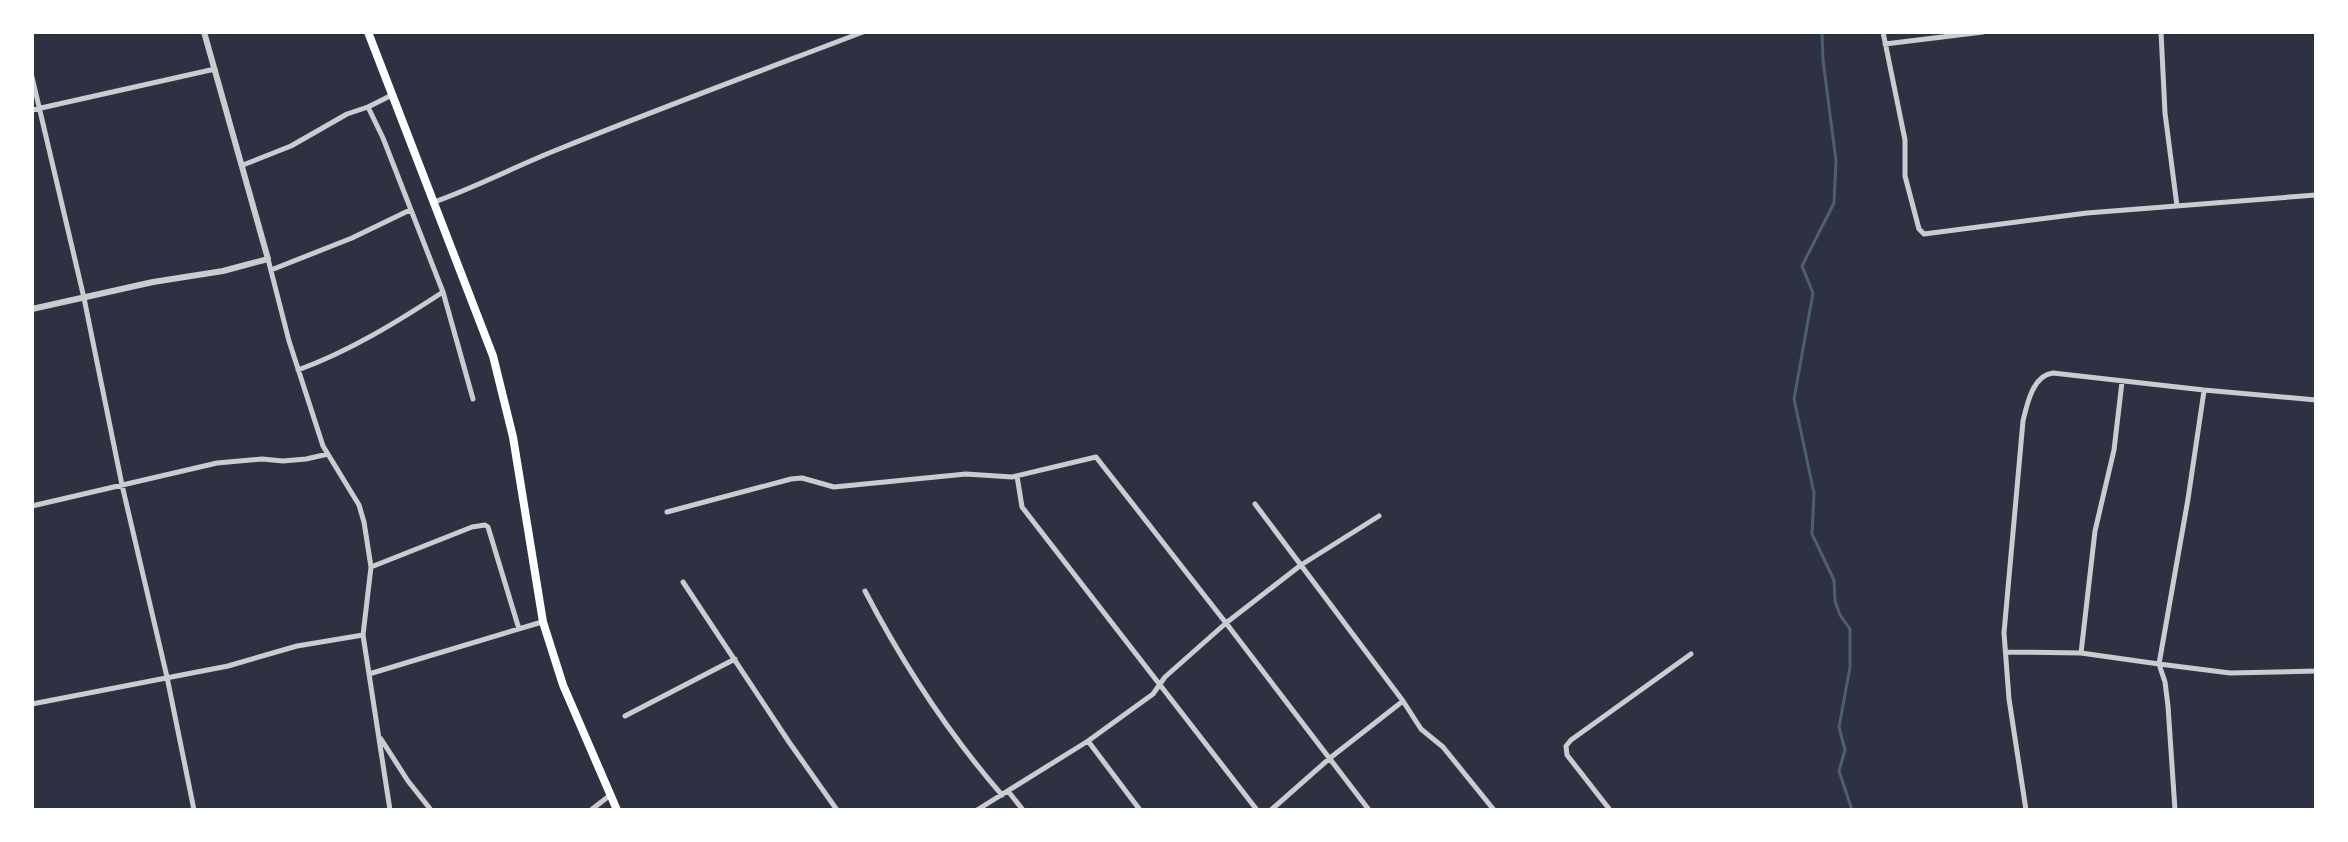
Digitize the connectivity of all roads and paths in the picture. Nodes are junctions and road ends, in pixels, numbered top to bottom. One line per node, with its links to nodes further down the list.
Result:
1 (204, 32): 8 (street)
2 (368, 32): 10 (highway)
3 (863, 32): 15 (street)
4 (1883, 32): 7 (street)
5 (1983, 32): 7 (street)
6 (2161, 32): 16 (street)
7 (1885, 44): 16 (street)
8 (215, 69): 12 (street); 13 (street)
9 (32, 77): 12 (street)
10 (392, 94): 11 (street); 15 (highway)
11 (368, 107): 13 (street); 17 (street)
12 (35, 109): 21 (street)
13 (243, 165): 18 (street)
14 (2316, 195): 16 (street)
15 (434, 202): 39 (highway)
16 (2177, 206)
17 (410, 210): 19 (street); 20 (street)
18 (268, 259): 19 (street); 21 (street)
19 (271, 270): 23 (street)
20 (443, 292): 23 (street); 26 (street)
21 (84, 298): 22 (street); 30 (street)
22 (32, 309)
23 (298, 370): 28 (street)
24 (2122, 382): 25 (street); 43 (street); 44 (street)
25 (2204, 390): 27 (street); 47 (street)
26 (473, 399)
27 (2316, 400)
28 (328, 454): 30 (street); 36 (street)
29 (1017, 476): 33 (street); 40 (street); 51 (street)
30 (122, 485): 32 (street); 50 (street)
31 (1255, 504): 35 (street)
32 (32, 506)
33 (667, 512)
34 (1379, 516): 35 (street)
35 (1301, 565): 40 (street); 52 (street)
36 (371, 567): 41 (street); 42 (street)
37 (683, 582): 46 (street)
38 (865, 591): 59 (street)
39 (543, 622): 41 (street); 60 (highway)
40 (1226, 623): 51 (street); 57 (street)
41 (519, 629): 49 (street)
42 (363, 635): 49 (street); 50 (street)
43 (2006, 652): 44 (street); 75 (street)
44 (2081, 653): 47 (street)
45 (1691, 654): 74 (street)
46 (735, 659): 54 (street); 66 (street)
47 (2159, 664): 48 (street); 76 (street)
48 (2316, 671)
49 (369, 674): 55 (street)
50 (167, 677): 53 (street); 61 (street)
51 (1160, 684): 56 (street); 70 (street)
52 (1403, 701): 57 (street); 73 (street)
53 (32, 704)
54 (625, 716)
55 (380, 737): 62 (street); 63 (street)
56 (1088, 741): 58 (street); 69 (street)
57 (1330, 758): 71 (street); 72 (street)
58 (1008, 791): 59 (street); 68 (street)
59 (1002, 795): 67 (street)
60 (609, 796): 64 (street); 65 (highway)
61 (194, 810)
62 (390, 810)
63 (431, 810)
64 (591, 810)
65 (617, 810)
66 (837, 810)
67 (977, 810)
68 (1023, 810)
69 (1140, 810)
70 (1257, 810)
71 (1271, 810)
72 (1369, 810)
73 (1494, 810)
74 (1610, 810)
75 (2026, 810)
76 (2175, 810)

